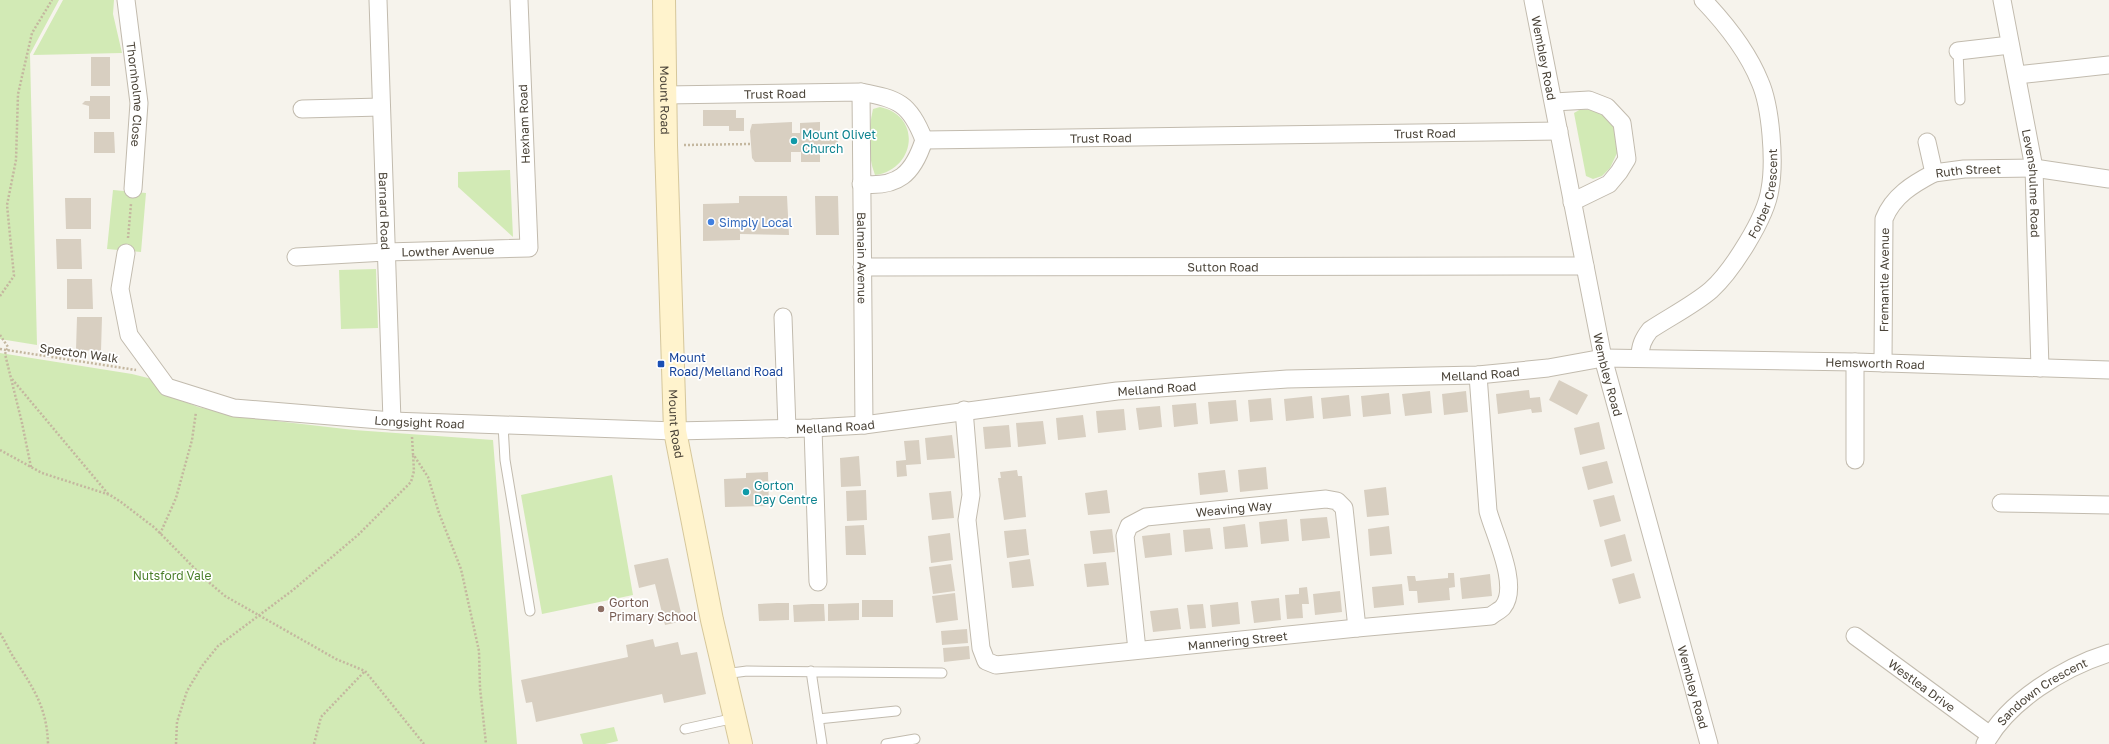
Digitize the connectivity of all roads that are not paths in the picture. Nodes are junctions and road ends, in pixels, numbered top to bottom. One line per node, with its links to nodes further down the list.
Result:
1 (126, 0): 25 (street, Thornholme Close)
2 (378, 0): 16 (street, Barnard Road)
3 (519, 0): 27 (street, Hexham Road)
4 (664, 0): 13 (main road, Mount Road)
5 (1533, 0): 15 (street, Wembley Road)
6 (1703, 0): 34 (street, Forber Crescent)
7 (2002, 0): 8 (street, Levenshulme Road)
8 (2010, 45): 9 (street); 11 (street, Levenshulme Road)
9 (1958, 51): 14 (lane)
10 (2109, 65): 11 (street)
11 (2017, 75): 21 (street, Levenshulme Road)
12 (861, 92): 13 (street, Trust Road); 19 (street, Trust Road); 24 (street, Balmain Avenue)
13 (665, 95): 47 (main road, Mount Road)
14 (1960, 100)
15 (1554, 102): 18 (street, Wembley Road); 26 (street)
16 (381, 107): 17 (street); 28 (street, Barnard Road)
17 (302, 109)
18 (1559, 130): 19 (street, Trust Road); 26 (street, Wembley Road)
19 (924, 140): 24 (street)
20 (1927, 142): 22 (street, Ruth Street)
21 (2034, 168): 22 (street, Ruth Street); 23 (street, Ruth Street); 38 (street, Levenshulme Road)
22 (1934, 173): 37 (street, Fremantle Avenue)
23 (2109, 179)
24 (861, 184): 32 (street, Balmain Avenue)
25 (133, 190)
26 (1572, 202): 31 (street, Wembley Road)
27 (529, 248): 28 (street, Lowther Avenue)
28 (386, 252): 30 (street, Lowther Avenue); 42 (street, Barnard Road)
29 (126, 253): 42 (street, Longsight Road)
30 (296, 257)
31 (1585, 266): 32 (street, Sutton Road); 35 (street, Wembley Road)
32 (862, 267): 44 (street, Balmain Avenue)
33 (783, 317): 46 (street)
34 (1640, 357): 35 (street, Melland Road); 36 (street, Hemsworth Road)
35 (1603, 358): 40 (street, Melland Road); 69 (street, Wembley Road)
36 (1855, 362): 37 (street, Hemsworth Road); 48 (street)
37 (1883, 363): 38 (street, Hemsworth Road)
38 (2040, 368): 39 (street, Hemsworth Road)
39 (2109, 370)
40 (1478, 375): 41 (street, Melland Road); 53 (street, Mannering Street)
41 (964, 410): 44 (street, Melland Road); 55 (street, Mannering Street)
42 (392, 421): 43 (street, Longsight Road)
43 (503, 425): 47 (street, Longsight Road); 52 (lane)
44 (864, 425): 45 (street, Melland Road)
45 (813, 428): 46 (street, Melland Road); 51 (street)
46 (787, 429): 47 (street, Melland Road)
47 (675, 431): 59 (main road, Mount Road)
48 (1855, 460)
49 (2001, 503): 50 (street)
50 (2109, 505)
51 (818, 582)
52 (530, 611)
53 (1357, 628): 55 (street, Mannering Street); 55 (street, Weaving Way)
54 (1855, 636): 65 (street, Westlea Drive)
55 (1137, 650)
56 (2109, 653): 65 (street, Sandown Crescent)
57 (811, 671): 58 (lane); 59 (lane); 62 (lane)
58 (942, 673)
59 (724, 674): 61 (main road, Mount Road)
60 (896, 711): 62 (lane)
61 (735, 718): 63 (lane); 66 (main road, Mount Road)
62 (818, 719): 67 (lane)
63 (685, 730)
64 (915, 739): 68 (lane)
65 (1987, 740)
66 (741, 744)
67 (822, 744)
68 (886, 744)
69 (1709, 744)

